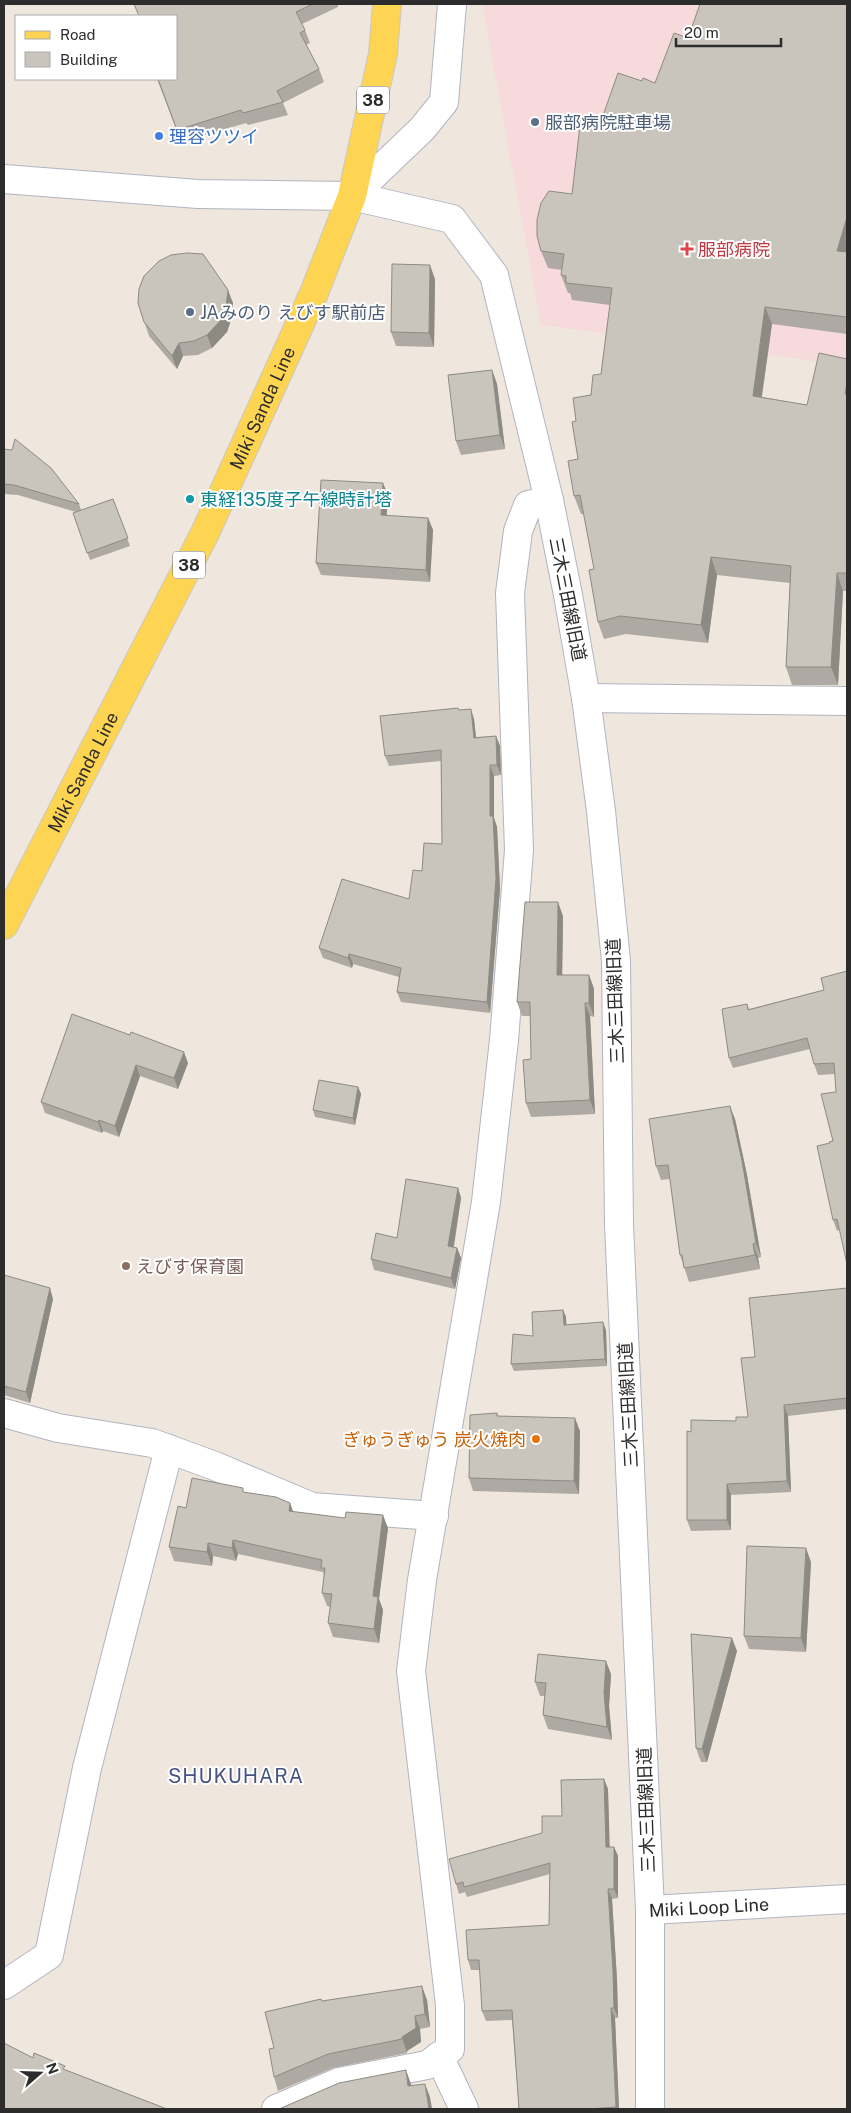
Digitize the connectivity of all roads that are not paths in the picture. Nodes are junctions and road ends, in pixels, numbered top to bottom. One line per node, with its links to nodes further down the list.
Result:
1 (386, 4): 4 (main road, Miki Sanda Line / 38)
2 (452, 4): 4 (street)
3 (4, 179): 4 (street, 三木三田線旧道)
4 (352, 196): 5 (street, 三木三田線旧道); 8 (main road, Miki Sanda Line / 38)
5 (549, 500): 6 (street, 三木三田線旧道); 11 (street)
6 (586, 698): 7 (street); 13 (street, 三木三田線旧道)
7 (847, 701)
8 (4, 925)
9 (4, 1413): 10 (street)
10 (169, 1449): 11 (street); 14 (street)
11 (434, 1516): 15 (street)
12 (847, 1899): 13 (street, Miki Loop Line)
13 (650, 1910): 18 (street, Miki Loop Line)
14 (4, 1985)
15 (439, 2056): 16 (street); 17 (street)
16 (276, 2109)
17 (464, 2109)
18 (650, 2109)

